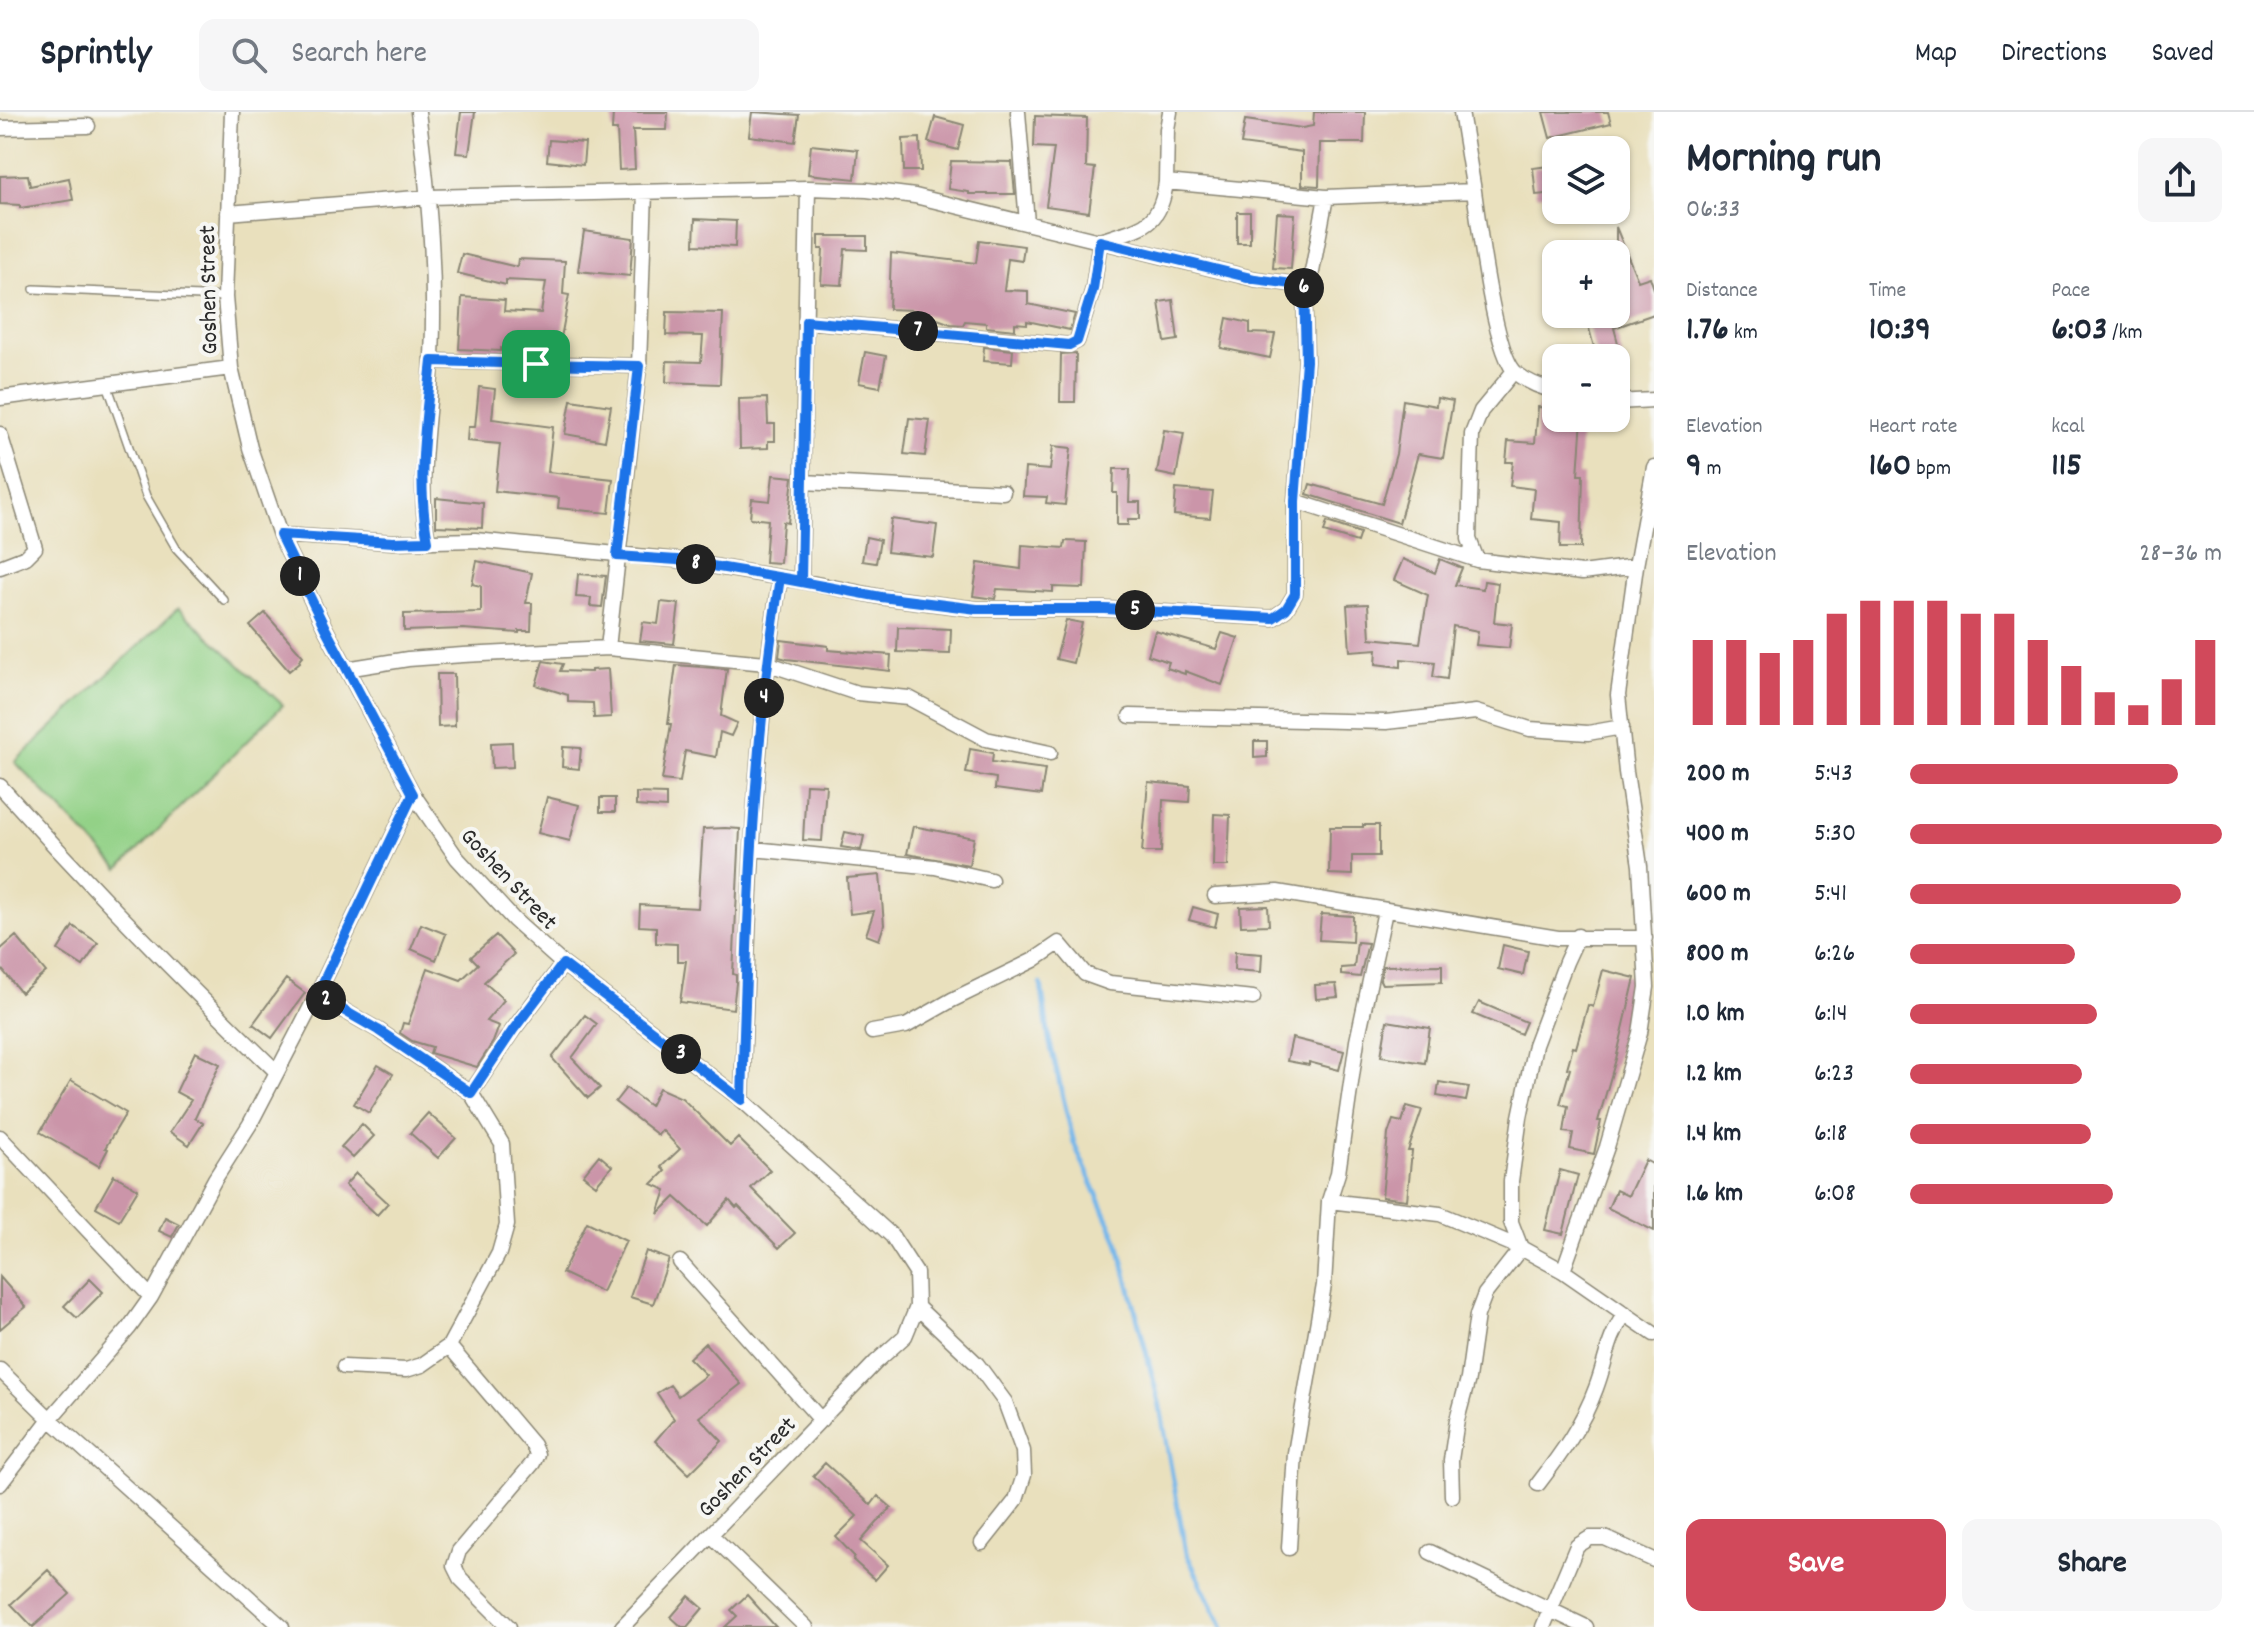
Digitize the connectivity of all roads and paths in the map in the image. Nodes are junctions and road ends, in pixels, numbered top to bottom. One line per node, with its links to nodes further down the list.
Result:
1 (232, 112): 14 (street, Goshen Street)
2 (418, 112): 12 (street)
3 (1018, 112): 15 (street)
4 (1170, 112): 8 (street)
5 (1461, 112): 10 (street)
6 (88, 126): 7 (street)
7 (0, 128)
8 (1166, 182): 13 (street); 16 (street)
9 (808, 188): 11 (street); 15 (street); 20 (street)
10 (1474, 191): 13 (street); 24 (street)
11 (645, 192): 12 (street); 22 (street)
12 (429, 197): 14 (street); 21 (street)
13 (1326, 197): 17 (street)
14 (228, 213): 19 (street, Goshen Street)
15 (1027, 223): 16 (street)
16 (1100, 241): 17 (street); 20 (street)
17 (1304, 282): 34 (street)
18 (34, 289): 19 (lane)
19 (225, 297): 23 (street, Goshen Street)
20 (806, 321): 32 (street)
21 (432, 361): 22 (street); 36 (street)
22 (639, 366): 37 (street)
23 (231, 368): 25 (street); 35 (street, Goshen Street)
24 (1514, 371): 26 (street); 38 (street)
25 (107, 384): 27 (street); 43 (lane)
26 (1542, 388)
27 (0, 398)
28 (1654, 400): 29 (street)
29 (1630, 401)
30 (0, 434): 40 (street)
31 (1654, 467): 39 (street)
32 (803, 482): 33 (street); 42 (street)
33 (1003, 492)
34 (1295, 501): 38 (street); 42 (street)
35 (280, 535): 36 (street); 46 (street, Goshen Street)
36 (428, 541): 37 (street)
37 (617, 556): 41 (street); 44 (street)
38 (1477, 560): 39 (street)
39 (1636, 566): 48 (street)
40 (0, 567)
41 (780, 578): 42 (street); 45 (street)
42 (801, 581)
43 (224, 600)
44 (608, 648): 45 (street); 46 (street)
45 (766, 663): 49 (street); 52 (street)
46 (346, 669): 51 (street, Goshen Street)
47 (1130, 716): 48 (street)
48 (1622, 727): 53 (street)
49 (1050, 753)
50 (0, 786): 63 (street)
51 (413, 794): 59 (street, Goshen Street); 60 (street)
52 (753, 849): 54 (street); 65 (street)
53 (1647, 866): 58 (street)
54 (991, 880)
55 (1215, 896): 56 (street)
56 (1385, 911): 57 (street); 67 (street)
57 (1578, 936): 58 (street); 68 (street)
58 (1645, 938): 70 (street)
59 (563, 964): 64 (street); 65 (street, Goshen Street)
60 (317, 995): 63 (street); 64 (street)
61 (1253, 998): 62 (street)
62 (872, 1032)
63 (277, 1072): 71 (street)
64 (471, 1093): 75 (street)
65 (742, 1100): 72 (street, Goshen Street)
66 (0, 1137): 71 (street)
67 (1329, 1201): 68 (street); 85 (street)
68 (1521, 1248): 70 (street); 82 (street)
69 (680, 1262): 79 (street)
70 (1563, 1271): 73 (street)
71 (151, 1297): 78 (street)
72 (917, 1307): 79 (street, Goshen Street); 84 (street)
73 (1625, 1313): 74 (street); 81 (street)
74 (1654, 1334)
75 (449, 1346): 76 (street); 90 (street)
76 (344, 1367)
77 (0, 1370): 78 (street)
78 (50, 1419): 80 (street); 89 (street)
79 (821, 1420): 83 (street, Goshen Street)
80 (0, 1484)
81 (1538, 1484)
82 (1452, 1496)
83 (711, 1535): 91 (street, Goshen Street); 92 (street)
84 (982, 1543)
85 (1289, 1548)
86 (1430, 1552): 88 (street)
87 (1654, 1560): 88 (street)
88 (1551, 1611): 93 (street); 94 (street)
89 (282, 1627)
90 (509, 1627)
91 (622, 1627)
92 (806, 1627)
93 (1543, 1627)
94 (1586, 1627)

